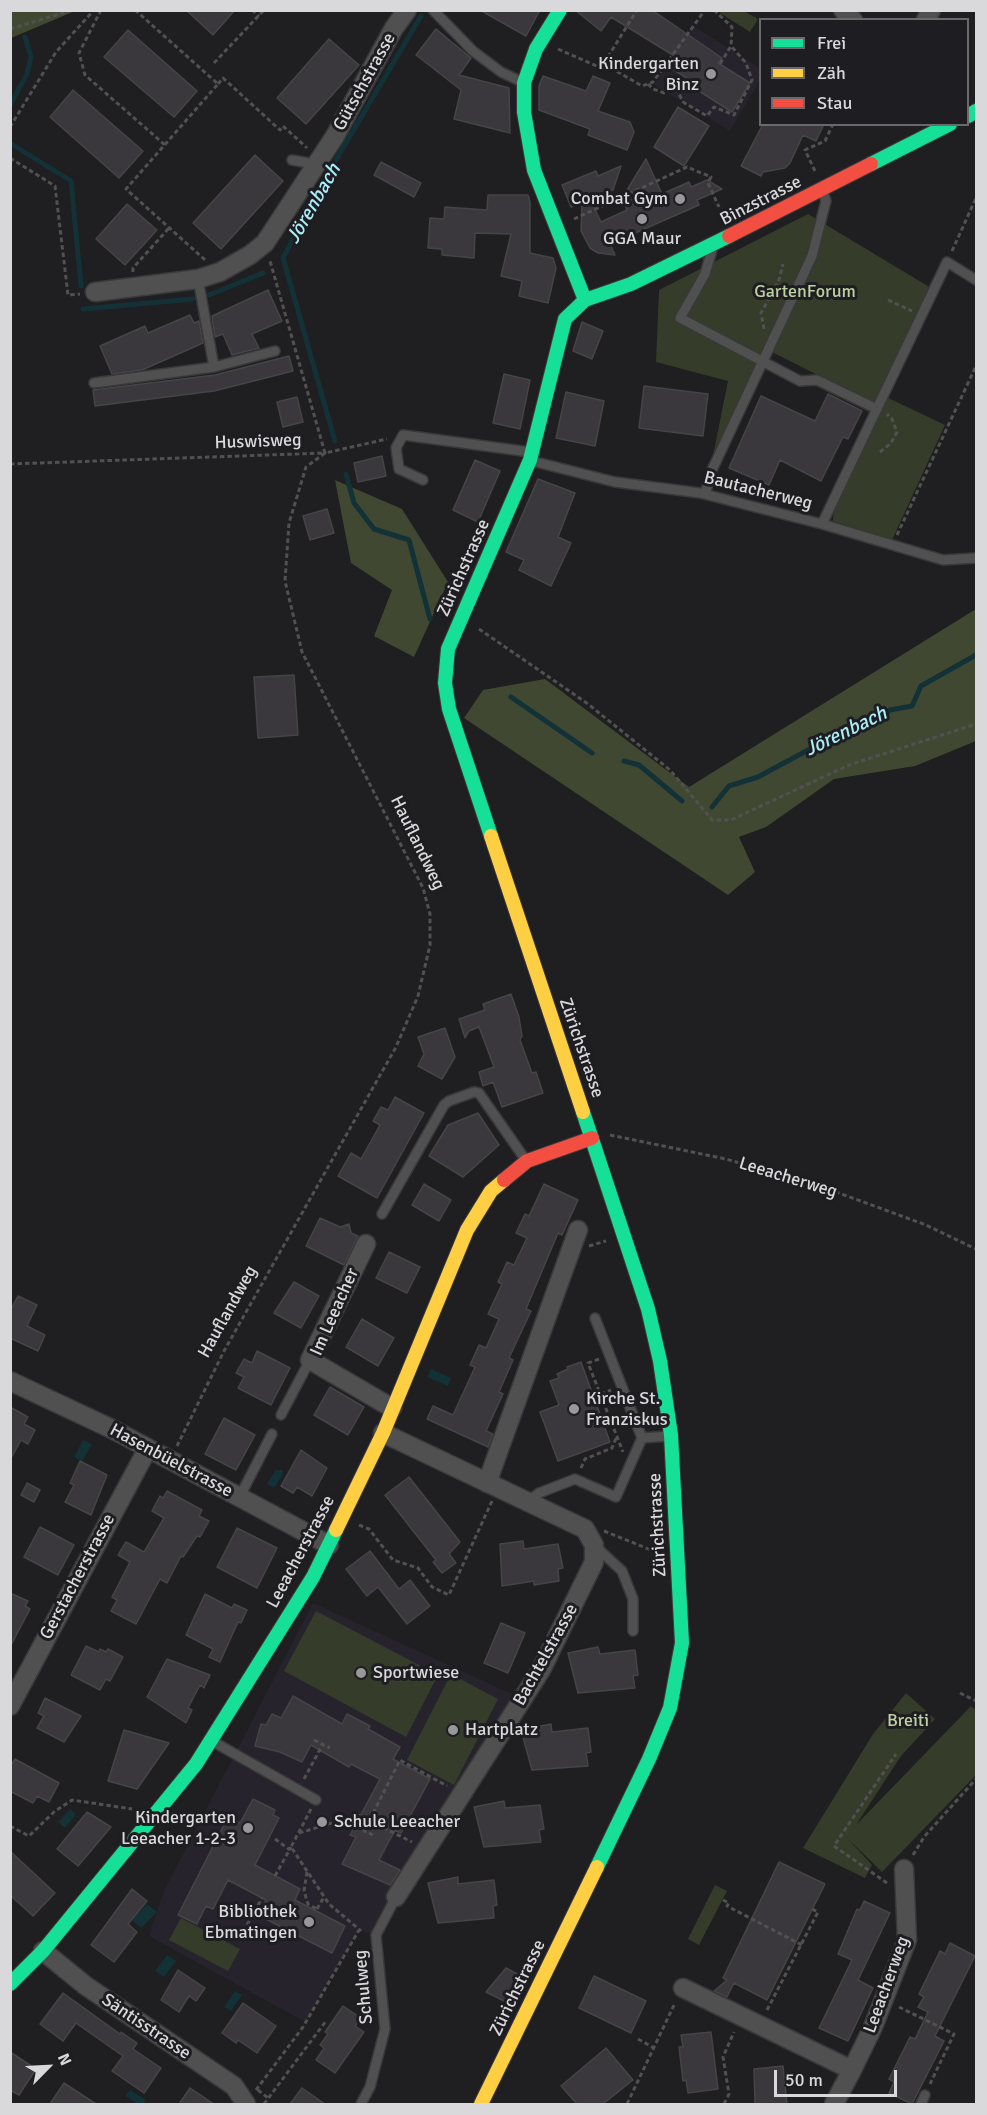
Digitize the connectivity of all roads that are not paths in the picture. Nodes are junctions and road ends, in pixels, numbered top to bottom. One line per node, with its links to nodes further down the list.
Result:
1 (407, 10): 7 (street, Gütschstrasse)
2 (433, 10): 4 (lane)
3 (560, 10): 4 (main road)
4 (524, 83): 13 (main road)
5 (946, 126): 8 (main road, Binzstrasse)
6 (292, 160): 7 (lane)
7 (316, 161): 10 (street, Gütschstrasse)
8 (820, 184): 9 (main road, Binzstrasse); 15 (lane)
9 (713, 245): 13 (main road, Binzstrasse); 15 (lane)
10 (198, 279): 12 (street, Gütschstrasse); 16 (lane)
11 (976, 280): 18 (lane)
12 (95, 292)
13 (585, 300): 19 (main road, Zürichstrasse)
14 (275, 351): 16 (lane)
15 (762, 361): 18 (lane); 21 (lane)
16 (214, 367): 17 (lane)
17 (94, 382)
18 (877, 409): 22 (lane)
19 (531, 456): 20 (lane); 21 (lane, Bautacherweg); 24 (main road, Zürichstrasse)
20 (423, 480)
21 (705, 494): 22 (lane, Bautacherweg)
22 (822, 524): 23 (lane, Bautacherweg)
23 (976, 558)
24 (592, 1138): 25 (main road, Leeacherstrasse); 36 (main road, Zürichstrasse)
25 (527, 1161): 26 (lane); 32 (main road, Leeacherstrasse)
26 (382, 1214)
27 (578, 1230): 39 (street)
28 (366, 1244): 30 (street, Im Leeacher)
29 (595, 1318): 37 (lane)
30 (310, 1360): 32 (street, Im Leeacher); 33 (lane)
31 (10, 1382): 38 (street, Hasenbüelstrasse)
32 (392, 1408): 34 (main road, Leeacherstrasse)
33 (281, 1415)
34 (383, 1433): 39 (street); 42 (main road, Leeacherstrasse)
35 (272, 1434): 40 (lane)
36 (671, 1435): 37 (lane); 57 (main road, Zürichstrasse)
37 (642, 1438): 41 (lane)
38 (148, 1448): 40 (street, Hasenbüelstrasse); 45 (street, Gerstacherstrasse)
39 (492, 1486): 41 (street)
40 (239, 1498): 42 (street, Hasenbüelstrasse)
41 (527, 1502): 43 (street)
42 (329, 1545): 46 (main road, Leeacherstrasse)
43 (594, 1545): 44 (lane); 49 (street, Bachtelstrasse)
44 (633, 1631)
45 (10, 1706)
46 (212, 1741): 47 (lane); 50 (main road, Leeacherstrasse)
47 (316, 1800)
48 (904, 1869): 53 (street, Leeacherweg)
49 (396, 1897): 56 (lane, Schulweg)
50 (43, 1952): 51 (main road, Leeacherstrasse); 55 (street, Säntisstrasse)
51 (10, 1984)
52 (683, 1988): 53 (street)
53 (852, 2070): 58 (street, Leeacherweg)
54 (925, 2095): 59 (lane)
55 (250, 2099)
56 (361, 2104)
57 (482, 2104)
58 (834, 2104)
59 (921, 2104)

